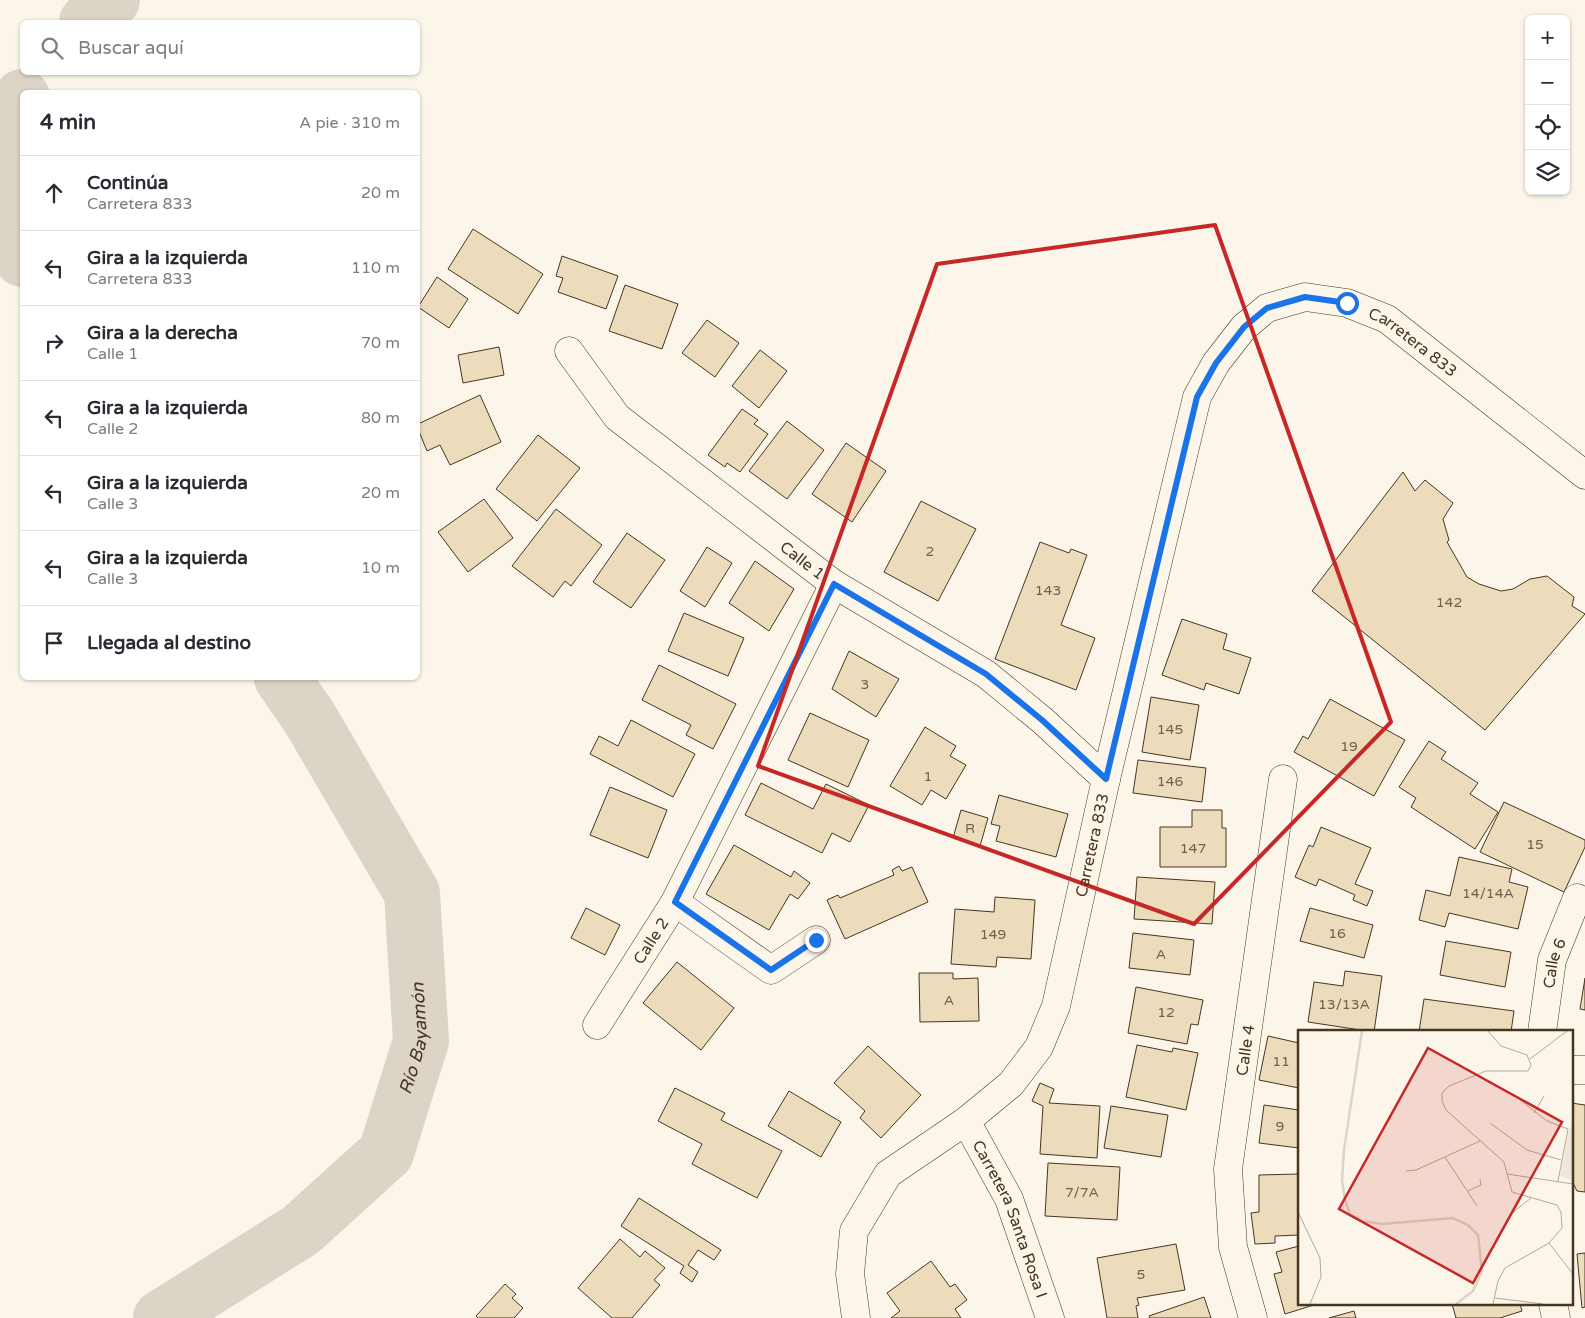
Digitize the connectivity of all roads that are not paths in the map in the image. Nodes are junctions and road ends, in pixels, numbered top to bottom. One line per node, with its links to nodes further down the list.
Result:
1 (569, 351): 3 (street, Calle 1)
2 (1585, 475): 4 (street, Carretera 833)
3 (834, 584): 4 (street, Calle 1); 7 (street, Calle 2)
4 (1106, 779): 13 (street, Carretera 833)
5 (1283, 779): 16 (street, Calle 4)
6 (1576, 898): 10 (street, Calle 6)
7 (675, 902): 8 (street); 9 (street, Calle 2)
8 (816, 940)
9 (597, 1025)
10 (1542, 1030)
11 (1572, 1070): 12 (street)
12 (1585, 1070)
13 (966, 1121): 14 (street, Carretera 833); 15 (street, Carretera Santa Rosa I)
14 (856, 1318)
15 (1050, 1318)
16 (1253, 1318)

